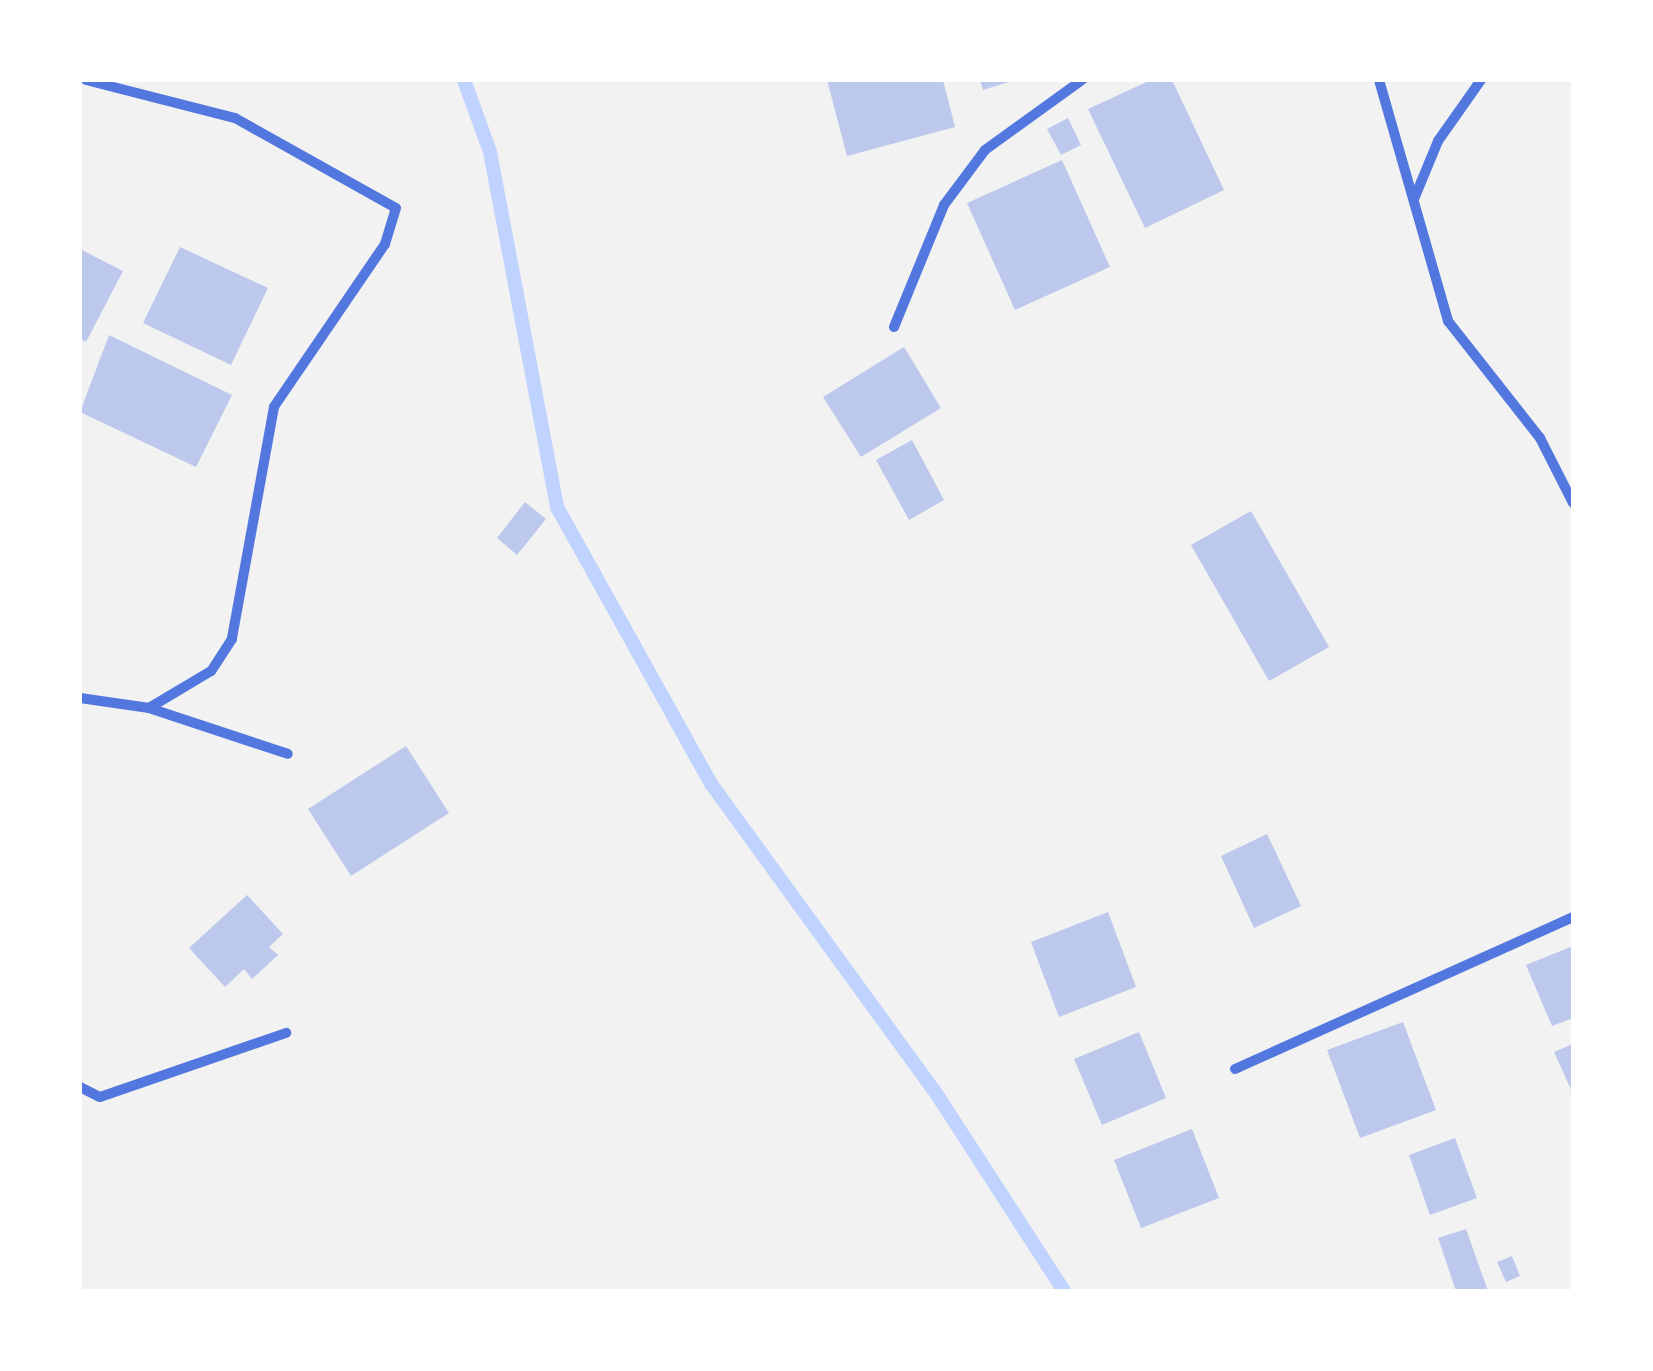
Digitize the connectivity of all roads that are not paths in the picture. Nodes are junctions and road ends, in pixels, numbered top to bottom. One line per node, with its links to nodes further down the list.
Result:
1 (86, 80): 9 (street)
2 (1082, 80): 6 (street)
3 (1481, 80): 5 (street)
4 (1378, 81): 5 (street)
5 (1414, 200): 7 (street)
6 (894, 327)
7 (1572, 497)
8 (80, 698): 9 (street)
9 (149, 708): 10 (street)
10 (288, 754)
11 (1573, 918): 13 (street)
12 (286, 1033): 14 (street)
13 (1236, 1069)
14 (80, 1086)

